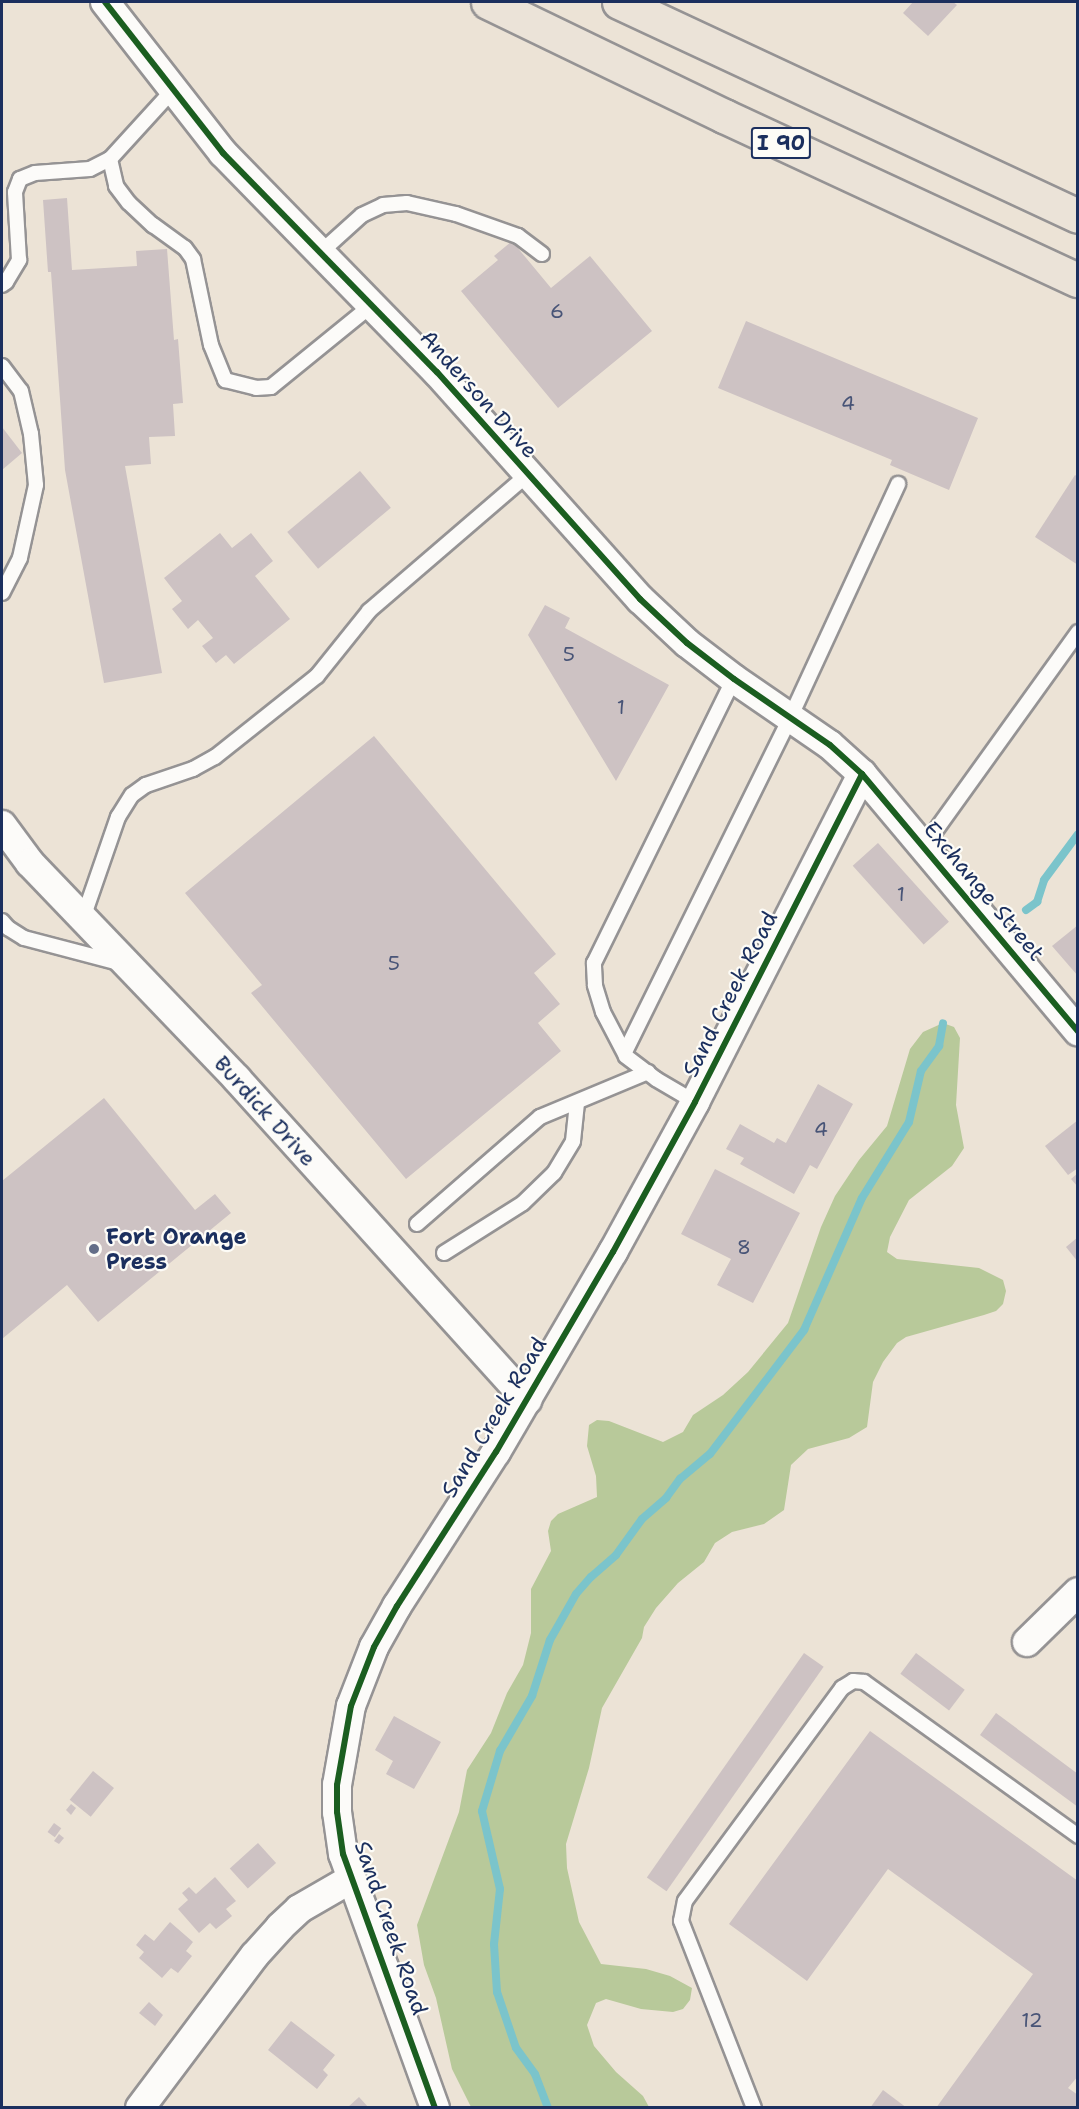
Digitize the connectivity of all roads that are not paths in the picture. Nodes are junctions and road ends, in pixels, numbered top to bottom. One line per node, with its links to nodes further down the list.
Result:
1 (105, 2): 4 (street, Anderson Drive)
2 (488, 2): 9 (highway, I 90)
3 (619, 2): 6 (highway, I 90)
4 (173, 90): 5 (lane); 7 (street, Anderson Drive)
5 (110, 159): 10 (lane); 11 (lane)
6 (1077, 216)
7 (321, 252): 8 (lane); 11 (street, Anderson Drive)
8 (542, 254)
9 (1077, 280)
10 (2, 285)
11 (372, 305): 13 (street, Anderson Drive)
12 (2, 366): 15 (lane)
13 (528, 474): 17 (street, Anderson Drive); 22 (lane)
14 (898, 484): 18 (lane)
15 (2, 592)
16 (1077, 632): 21 (lane)
17 (734, 679): 18 (street, Anderson Drive); 26 (lane)
18 (790, 718): 19 (street, Anderson Drive); 26 (lane)
19 (862, 774): 21 (street, Exchange Street); 29 (street, Sand Creek Road)
20 (2, 825): 22 (street, Burdick Drive)
21 (923, 848): 25 (street, Exchange Street)
22 (83, 918): 24 (street, Burdick Drive)
23 (2, 921): 24 (lane)
24 (128, 965): 32 (street, Burdick Drive)
25 (1075, 1022)
26 (625, 1052): 27 (lane)
27 (648, 1072): 28 (lane); 29 (lane)
28 (577, 1102): 30 (lane); 31 (lane)
29 (695, 1102): 32 (street, Sand Creek Road)
30 (417, 1224)
31 (444, 1253)
32 (527, 1400): 36 (street, Sand Creek Road)
33 (1077, 1592): 34 (street)
34 (1027, 1642)
35 (1077, 1836): 39 (lane)
36 (351, 1879): 37 (street); 38 (street, Sand Creek Road)
37 (140, 2108)
38 (435, 2108)
39 (754, 2108)

